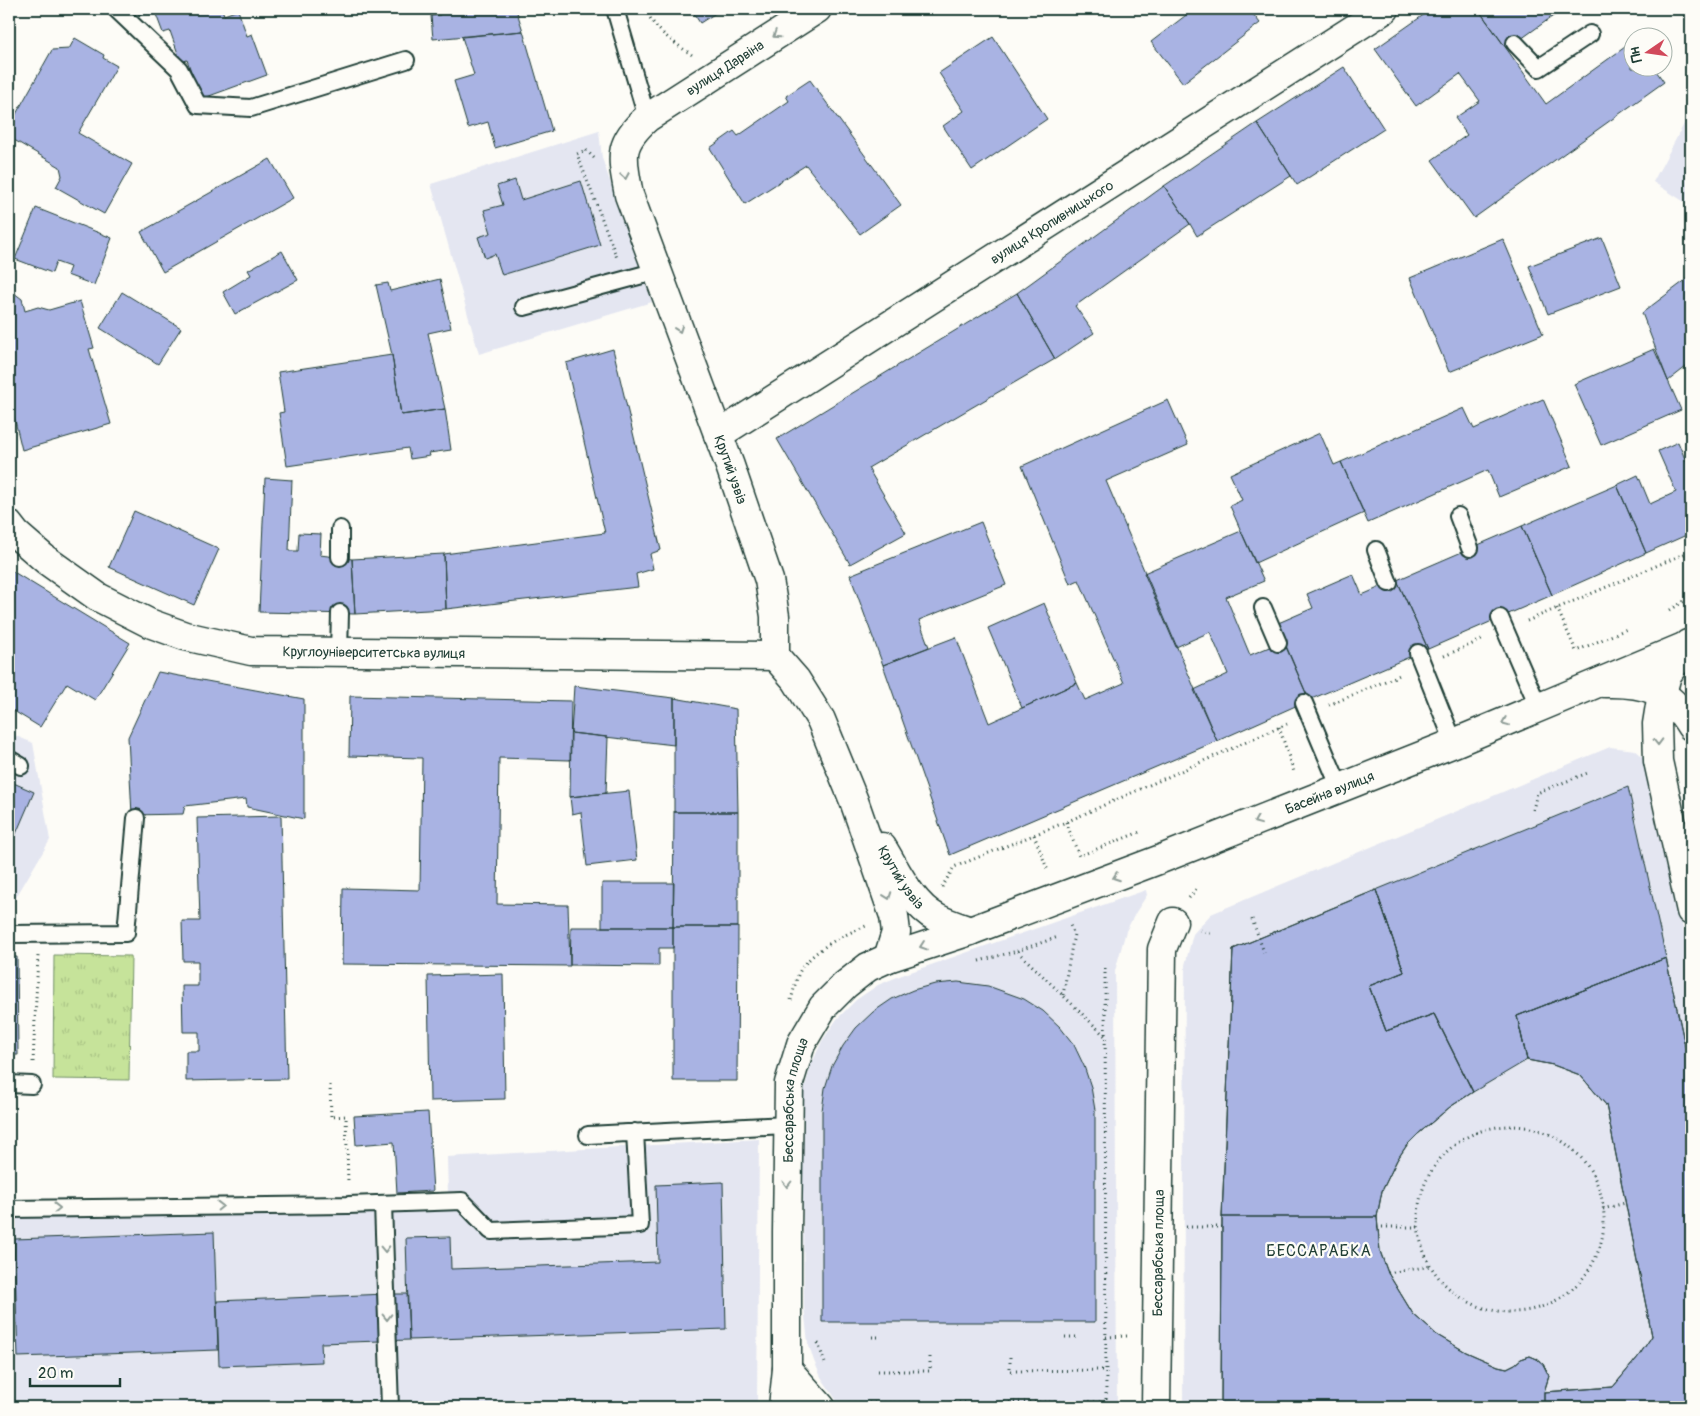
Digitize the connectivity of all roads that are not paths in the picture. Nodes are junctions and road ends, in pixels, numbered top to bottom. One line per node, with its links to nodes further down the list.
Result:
1 (116, 9): 7 (lane)
2 (615, 9): 8 (lane)
3 (818, 9): 8 (street, вулиця Дарвіна, one-way to 8)
4 (1385, 9): 11 (street, вулиця Кропивницького)
5 (1590, 34): 6 (lane)
6 (1515, 43)
7 (406, 60)
8 (641, 124): 9 (street, Крутий узвіз, one-way to 9)
9 (658, 271): 10 (lane); 11 (street, Крутий узвіз, one-way to 11)
10 (524, 307)
11 (718, 435): 26 (street, Крутий узвіз)
12 (1458, 516): 15 (lane)
13 (340, 529): 17 (lane)
14 (11, 535): 24 (street, Круглоуніверситетська вулиця)
15 (1470, 548)
16 (1376, 550): 18 (lane)
17 (340, 557)
18 (1390, 584)
19 (1263, 608): 22 (lane)
20 (340, 613): 24 (lane)
21 (1500, 618): 30 (lane)
22 (1278, 643)
23 (1690, 644): 27 (street, Басейна вулиця); 28 (street)
24 (339, 652): 26 (street, Круглоуніверситетська вулиця)
25 (1418, 653): 32 (lane)
26 (775, 656): 34 (street, Крутий узвіз)
27 (1598, 683): 28 (street); 30 (street, Басейна вулиця)
28 (1662, 693): 31 (street); 36 (street, one-way to 36)
29 (1304, 703): 33 (lane)
30 (1539, 708): 32 (street, Басейна вулиця, one-way to 32)
31 (1691, 726)
32 (1454, 743): 33 (street, Басейна вулиця)
33 (1340, 788): 38 (street, Басейна вулиця, one-way to 38)
34 (854, 801): 38 (street, Крутий узвіз); 40 (street, Крутий узвіз, one-way to 40)
35 (136, 818): 39 (lane)
36 (1691, 911)
37 (1173, 922): 52 (street, Бессарабська площа)
38 (970, 931): 40 (street, Бессарабська площа, one-way to 40)
39 (9, 934)
40 (888, 958): 43 (street, Бессарабська площа)
41 (9, 1084): 42 (lane)
42 (32, 1085)
43 (787, 1125): 44 (lane); 48 (street, Бессарабська площа, one-way to 48)
44 (635, 1132): 45 (lane); 46 (lane)
45 (588, 1134)
46 (383, 1204): 47 (lane, one-way to 46); 49 (lane, one-way to 49)
47 (9, 1209)
48 (787, 1369): 50 (street, Бессарабська площа); 51 (street)
49 (390, 1407)
50 (783, 1407)
51 (821, 1407)
52 (1156, 1407)

